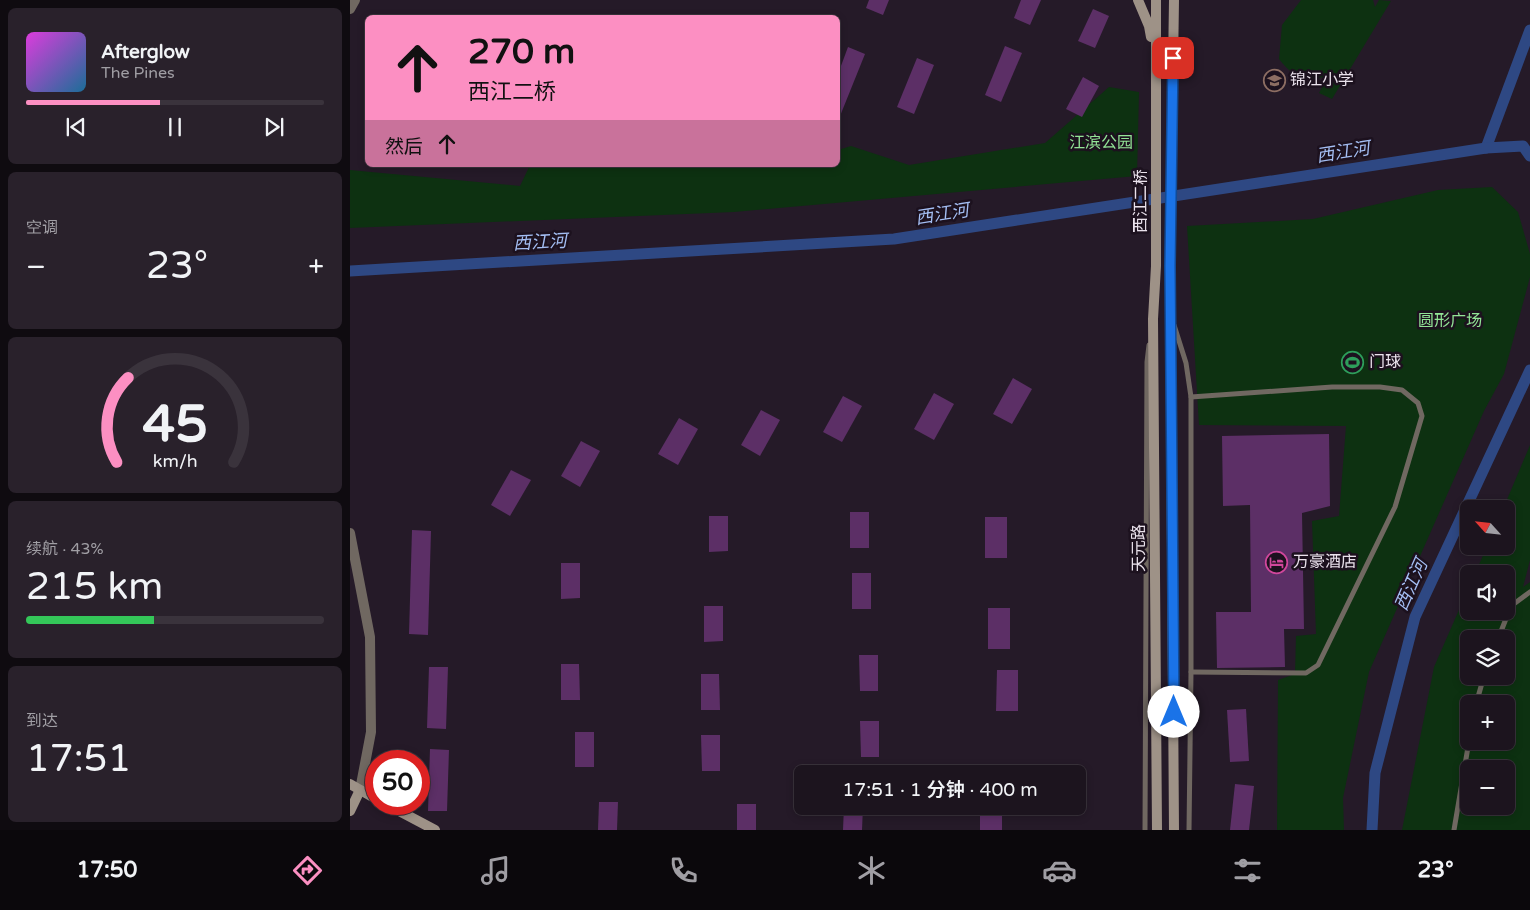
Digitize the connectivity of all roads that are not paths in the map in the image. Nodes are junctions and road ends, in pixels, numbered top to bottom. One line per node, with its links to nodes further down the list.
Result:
1 (355, 0): 5 (street)
2 (1138, 0): 6 (main road)
3 (1156, 0): 6 (main road)
4 (1174, 0): 8 (main road, 西江二桥)
5 (350, 9)
6 (1156, 73): 7 (main road, 西江二桥)
7 (1156, 266): 9 (main road, 天元路)
8 (1170, 266): 10 (main road, 天元路)
9 (1153, 319): 23 (lane); 24 (main road, 天元路)
10 (1172, 320): 11 (lane); 25 (main road, 天元路)
11 (1191, 397): 15 (lane); 15 (lane)
12 (350, 533): 18 (street)
13 (1530, 592): 14 (lane)
14 (1502, 630)
15 (1192, 672): 26 (lane)
16 (1468, 750): 27 (lane)
17 (350, 784): 18 (main road)
18 (360, 790): 19 (main road); 20 (main road)
19 (365, 793)
20 (350, 811)
21 (407, 815): 22 (main road)
22 (435, 830)
23 (1145, 830)
24 (1156, 830)
25 (1174, 830)
26 (1188, 830)
27 (1454, 830)

